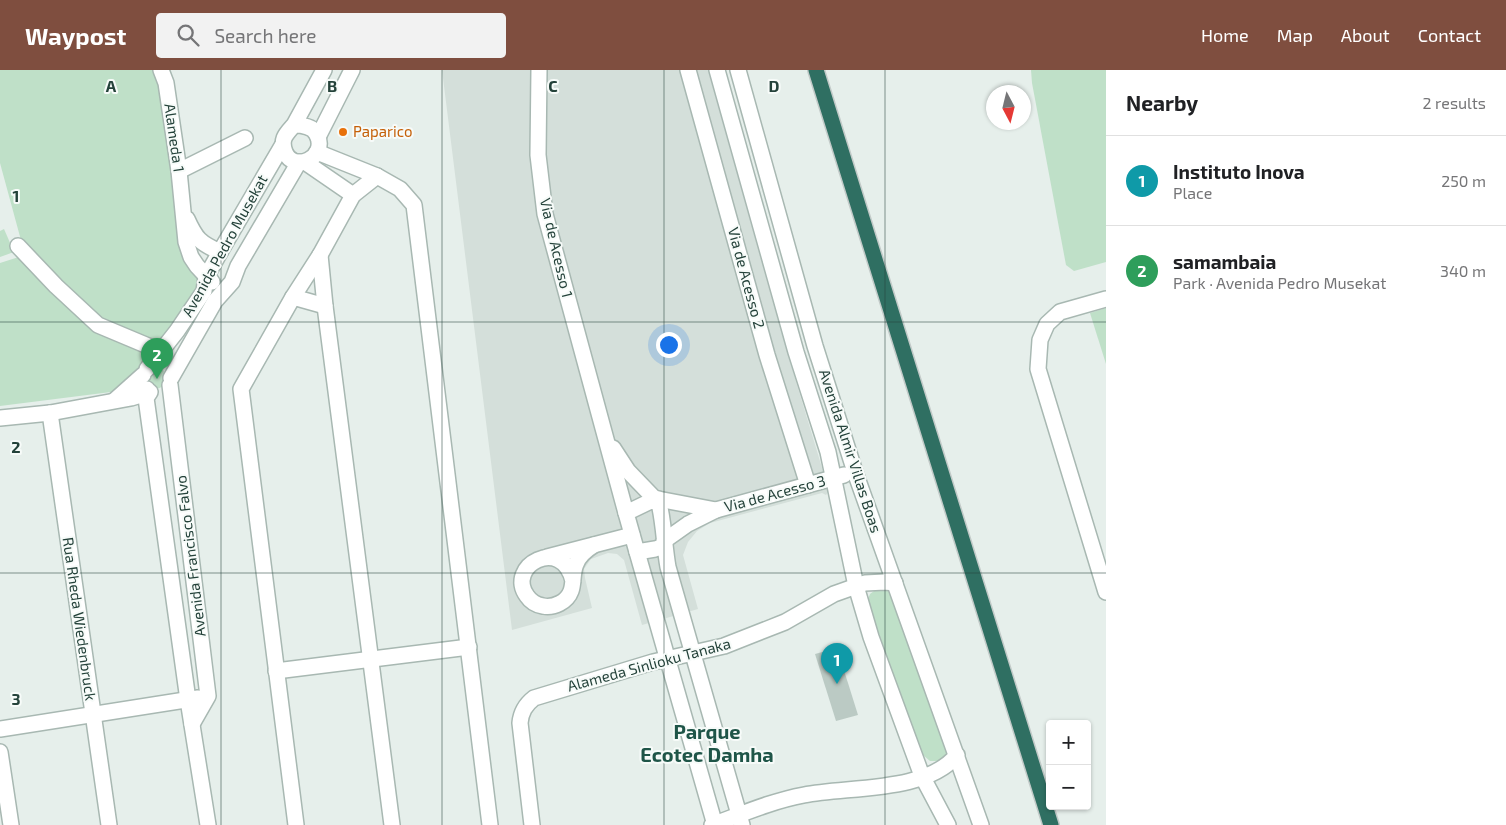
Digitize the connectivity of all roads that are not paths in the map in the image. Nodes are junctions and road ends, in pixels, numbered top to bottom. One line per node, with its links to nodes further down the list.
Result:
1 (162, 70): 15 (street, Alameda 1)
2 (324, 70): 10 (street)
3 (352, 70): 12 (street)
4 (539, 70): 32 (street, Via de Acesso 1)
5 (688, 70): 35 (street, Via de Acesso 2)
6 (717, 70): 34 (street, Avenida Almir Villas Boas)
7 (738, 70): 33 (street, Avenida Almir Villas Boas)
8 (806, 70): 72 (highway)
9 (816, 70): 73 (highway)
10 (294, 125): 12 (street); 13 (street)
11 (245, 138): 15 (street)
12 (318, 144): 14 (street); 16 (street)
13 (282, 146): 14 (street); 20 (street, Avenida Pedro Musekat)
14 (302, 162): 17 (street); 23 (street, Avenida Pedro Musekat)
15 (179, 171): 18 (street, Alameda 1)
16 (377, 176): 17 (street); 48 (street)
17 (353, 195): 21 (street)
18 (182, 206): 20 (street, Alameda 1); 22 (street, Alameda 1)
19 (18, 246): 27 (street)
20 (213, 248): 22 (street, Avenida Pedro Musekat)
21 (320, 255): 24 (street); 26 (street)
22 (201, 272): 23 (street); 27 (street, Avenida Pedro Musekat)
23 (232, 282): 29 (street, Avenida Pedro Musekat)
24 (293, 297): 26 (street); 52 (street)
25 (1106, 299): 47 (street)
26 (325, 306): 50 (street)
27 (160, 351): 28 (street, Avenida Pedro Musekat)
28 (147, 381): 29 (street); 29 (street); 30 (street); 54 (street, Avenida Francisco Falvo)
29 (171, 381): 53 (street, Avenida Francisco Falvo)
30 (50, 413): 31 (street); 55 (street, Rua Rheda Wiedenbruck)
31 (0, 418)
32 (601, 422): 36 (street); 38 (street)
33 (855, 472): 34 (street, Via de Acesso 3); 45 (street, Avenida Almir Villas Boas)
34 (835, 478): 35 (street, Via de Acesso 3); 46 (street, Avenida Almir Villas Boas)
35 (808, 485): 37 (street, Via de Acesso 3)
36 (657, 499): 37 (street); 38 (street); 40 (street)
37 (716, 510): 40 (street)
38 (626, 513): 39 (street)
39 (632, 535): 41 (street); 42 (street)
40 (664, 543): 42 (street); 49 (street)
41 (594, 545): 43 (street); 44 (street)
42 (636, 552): 51 (street)
43 (547, 557): 44 (street); 44 (street)
44 (573, 581)
45 (895, 583): 46 (street, Alameda Sinlioku Tanaka); 59 (street, Avenida Almir Villas Boas)
46 (856, 586): 49 (street, Alameda Sinlioku Tanaka); 60 (street, Avenida Almir Villas Boas)
47 (1106, 592)
48 (469, 647): 50 (street); 67 (street)
49 (693, 653): 51 (street, Alameda Sinlioku Tanaka); 61 (street)
50 (370, 658): 52 (street); 66 (street)
51 (667, 659): 68 (street, Alameda Sinlioku Tanaka); 69 (street)
52 (276, 671): 65 (street)
53 (208, 696): 54 (street); 56 (street)
54 (188, 700): 55 (street); 56 (street, Avenida Francisco Falvo)
55 (92, 715): 57 (street); 63 (street, Rua Rheda Wiedenbruck)
56 (192, 724): 64 (street, Avenida Francisco Falvo)
57 (0, 730)
58 (0, 752): 62 (street)
59 (957, 755): 60 (street); 71 (street, Avenida Almir Villas Boas)
60 (922, 776): 61 (street); 70 (street, Avenida Almir Villas Boas)
61 (740, 820): 69 (street)
62 (11, 825)
63 (109, 825)
64 (208, 825)
65 (296, 825)
66 (392, 825)
67 (490, 825)
68 (532, 825)
69 (714, 825)
70 (948, 825)
71 (981, 825)
72 (1040, 825)
73 (1051, 825)

